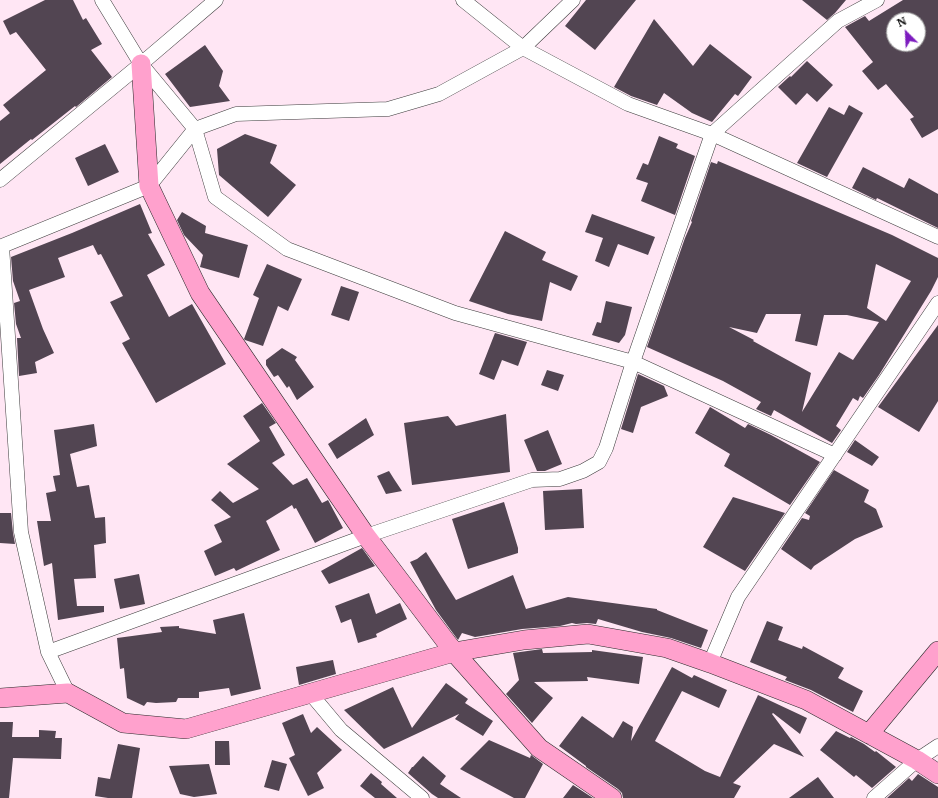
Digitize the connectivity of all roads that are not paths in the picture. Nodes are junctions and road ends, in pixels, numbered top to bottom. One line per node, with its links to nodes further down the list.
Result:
1 (102, 0): 7 (street)
2 (216, 0): 7 (street)
3 (463, 0): 6 (street)
4 (573, 0): 6 (street)
5 (877, 0): 9 (street)
6 (523, 48): 8 (street); 9 (street)
7 (141, 64): 8 (street); 10 (street); 11 (street)
8 (195, 129): 11 (street); 15 (street)
9 (712, 134): 12 (street); 15 (street)
10 (0, 180)
11 (149, 186): 13 (street); 17 (street)
12 (938, 237)
13 (1, 243): 19 (street)
14 (938, 303): 16 (street)
15 (633, 362): 16 (street); 17 (street)
16 (835, 455): 21 (street)
17 (366, 536): 19 (street); 20 (street)
18 (938, 651): 25 (street)
19 (48, 652): 22 (street)
20 (454, 652): 21 (street); 23 (street); 30 (street)
21 (710, 663): 25 (street)
22 (68, 693): 23 (street); 24 (street)
23 (310, 693): 29 (street)
24 (0, 698)
25 (870, 734): 27 (street)
26 (938, 746): 27 (street)
27 (917, 760): 28 (street); 31 (street)
28 (938, 774)
29 (422, 798)
30 (612, 798)
31 (874, 798)

